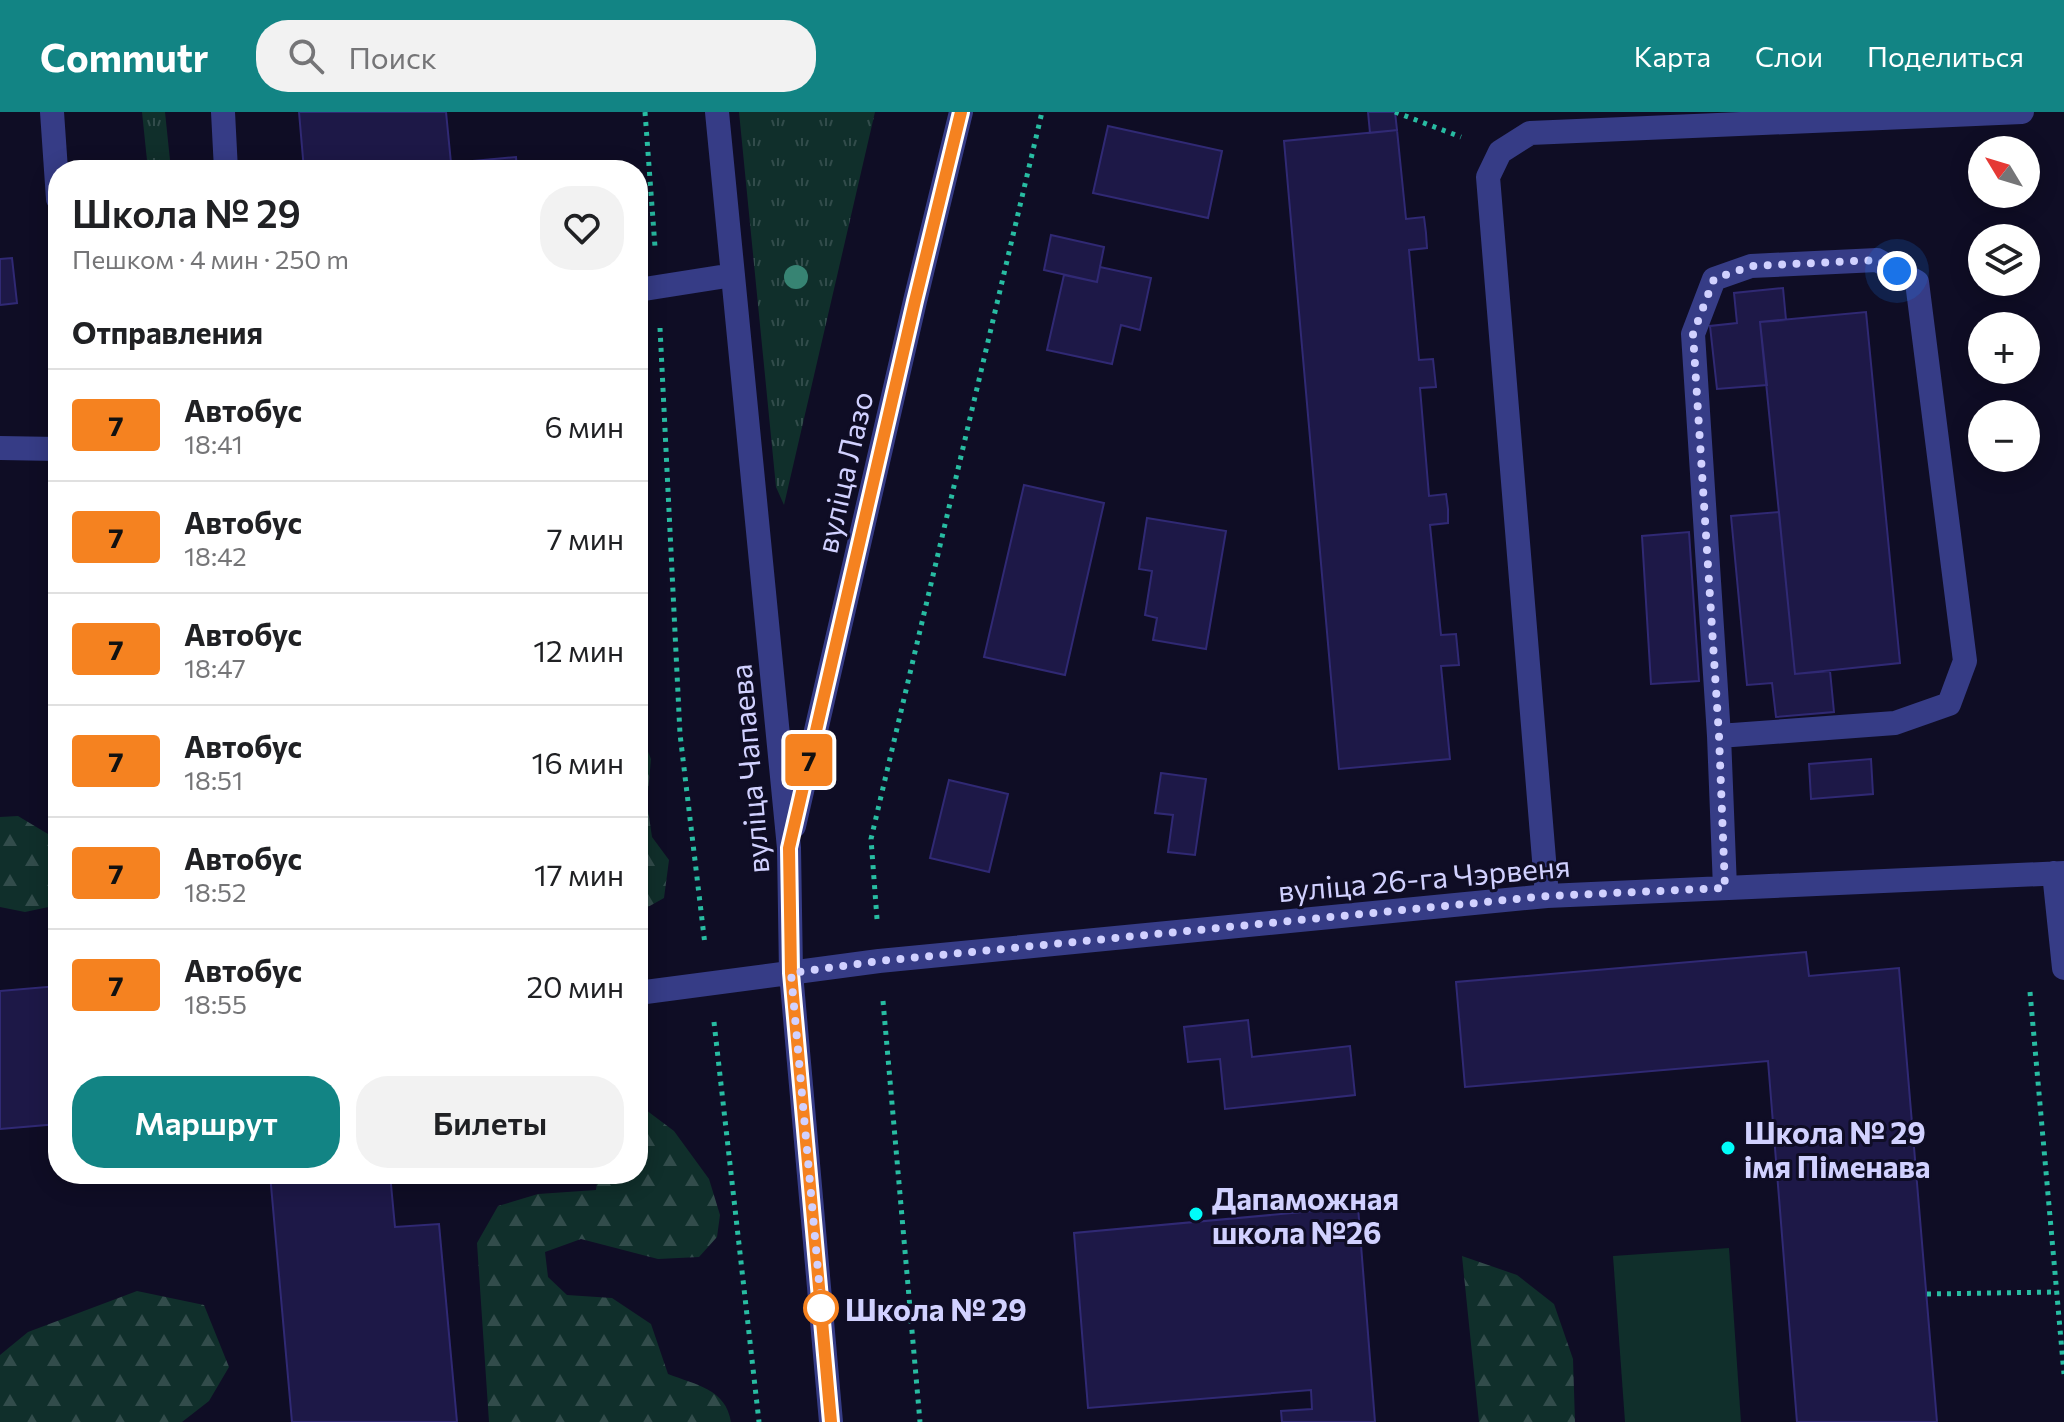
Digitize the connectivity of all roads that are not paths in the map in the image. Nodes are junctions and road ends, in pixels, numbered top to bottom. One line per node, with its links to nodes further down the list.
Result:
1 (52, 112): 6 (street)
2 (223, 112): 7 (street)
3 (717, 112): 8 (street, вуліца Чапаева)
4 (961, 112): 13 (street, вуліца Лазо)
5 (2022, 112): 16 (street)
6 (55, 160)
7 (225, 160)
8 (733, 275): 9 (street); 13 (street, вуліца Чапаева)
9 (648, 288)
10 (0, 448): 11 (street)
11 (48, 449)
12 (1719, 736): 12 (street); 15 (street)
13 (789, 848): 18 (street, вуліца Чапаева)
14 (2059, 873): 15 (street, вуліца 26-га Чэрвеня); 17 (street)
15 (1725, 888): 16 (street, вуліца 26-га Чэрвеня)
16 (1547, 896): 18 (street, вуліца 26-га Чэрвеня)
17 (2064, 968)
18 (791, 973): 19 (street, вуліца 26-га Чэрвеня); 20 (street, вуліца Чапаева)
19 (648, 992)
20 (831, 1422)

